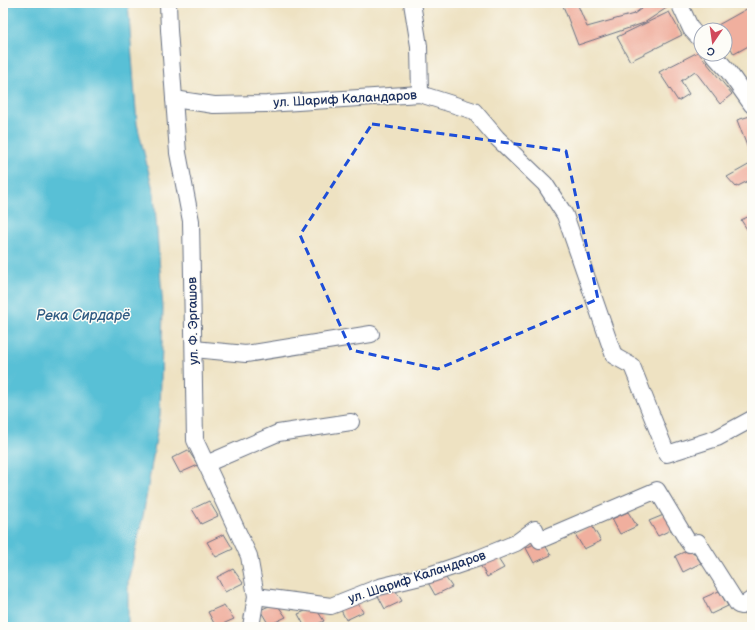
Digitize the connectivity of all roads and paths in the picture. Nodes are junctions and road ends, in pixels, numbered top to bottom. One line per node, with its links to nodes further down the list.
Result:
1 (168, 3): 7 (street, ул. Ф. Эргашов)
2 (412, 3): 6 (street)
3 (679, 3): 4 (street)
4 (693, 31)
5 (720, 62): 8 (street)
6 (420, 94): 7 (street, ул. Шариф Каландаров); 11 (street, ул. Шариф Каландаров)
7 (174, 99): 10 (street, ул. Ф. Эргашов)
8 (752, 105)
9 (371, 334): 10 (street)
10 (194, 349): 13 (street, ул. Ф. Эргашов)
11 (752, 419)
12 (352, 422): 13 (street)
13 (206, 464): 14 (street, ул. Ф. Эргашов)
14 (256, 596): 15 (street, ул. Шариф Каландаров); 16 (street, ул. Ф. Эргашов)
15 (752, 599)
16 (251, 627)

